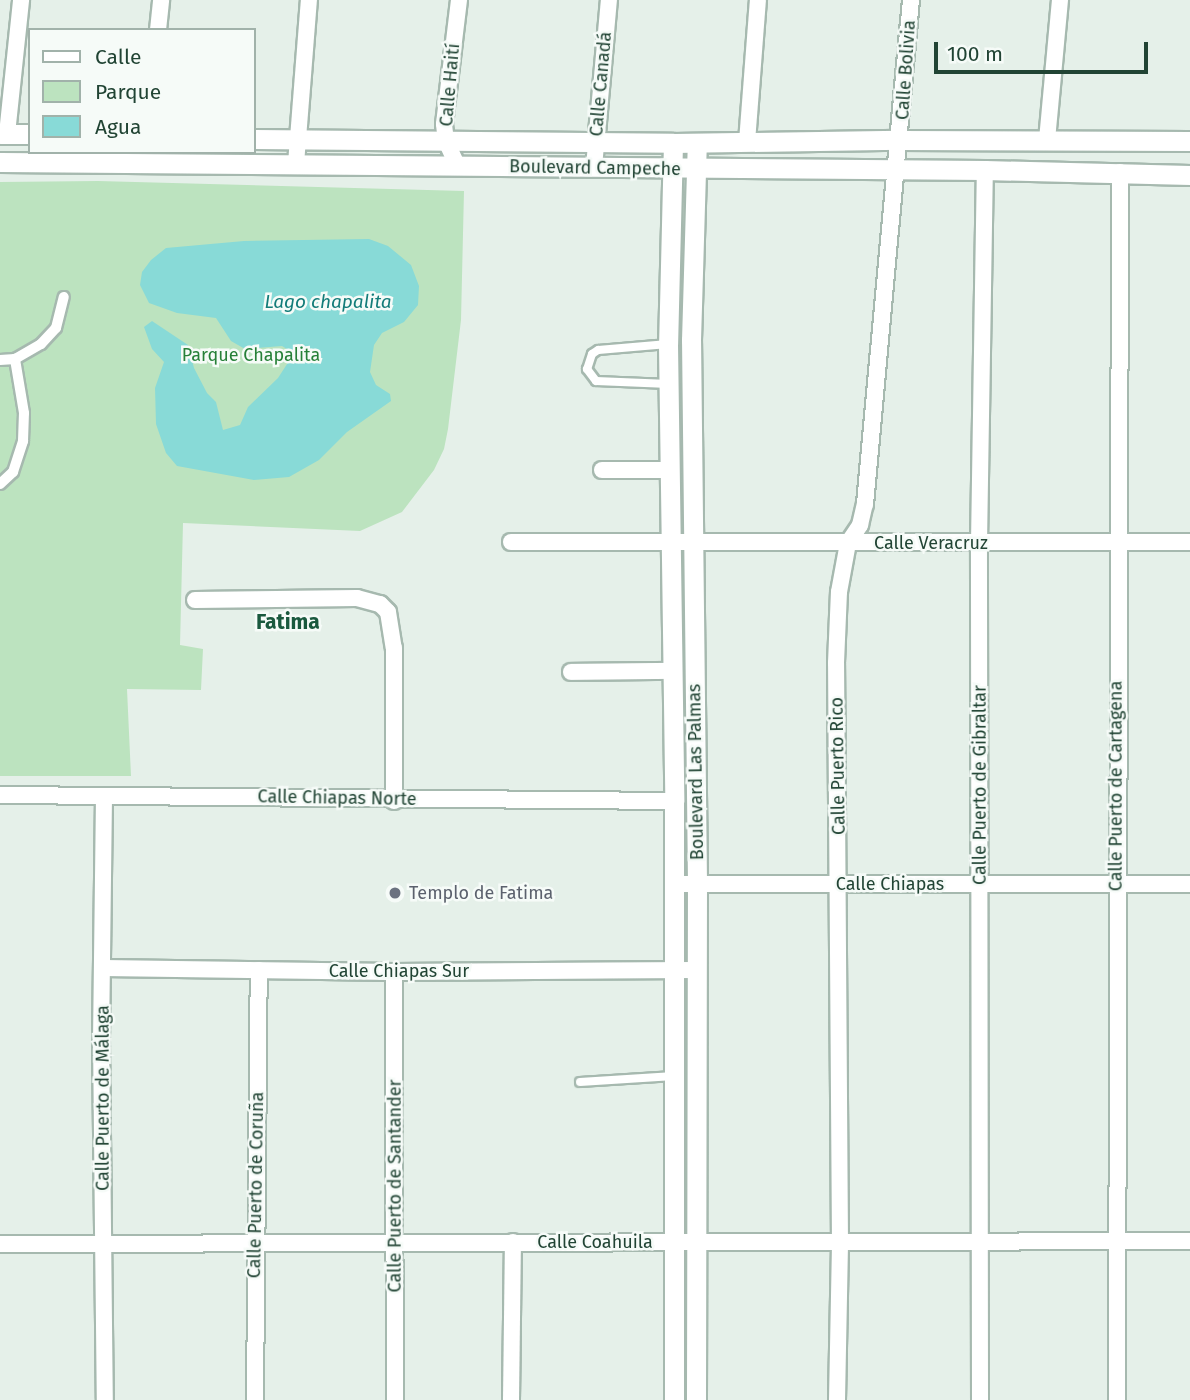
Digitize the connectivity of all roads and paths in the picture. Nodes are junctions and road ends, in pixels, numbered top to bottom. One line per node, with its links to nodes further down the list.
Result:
1 (21, 0): 10 (street)
2 (161, 0): 9 (street)
3 (309, 0): 13 (street)
4 (459, 0): 16 (street, Calle Haití)
5 (609, 0): 17 (street, Calle Canadá)
6 (758, 0): 19 (street)
7 (911, 0): 15 (street, Calle Bolivia)
8 (1060, 0): 14 (street)
9 (158, 28)
10 (4, 134): 11 (street)
11 (28, 134)
12 (256, 139): 13 (street, Boulevard Campeche)
13 (297, 139): 16 (street, Boulevard Campeche); 24 (street)
14 (1047, 139): 15 (street, Boulevard Campeche); 18 (street, Boulevard Campeche)
15 (900, 140): 19 (street, Boulevard Campeche); 29 (street, Calle Puerto Rico)
16 (446, 141): 17 (street, Boulevard Campeche); 25 (street, Calle Haití)
17 (596, 141): 20 (street, Boulevard Campeche); 26 (street, Calle Canadá)
18 (1190, 141)
19 (747, 142): 21 (street, Boulevard Campeche)
20 (673, 143): 21 (street, Boulevard Campeche); 27 (street, Boulevard Las Palmas)
21 (697, 143): 28 (street, Boulevard Las Palmas)
22 (147, 158): 23 (street, Boulevard Campeche); 24 (street, Boulevard Campeche)
23 (0, 162)
24 (296, 164): 25 (street, Boulevard Campeche)
25 (458, 167): 26 (street, Boulevard Campeche)
26 (594, 167): 27 (street, Boulevard Campeche)
27 (673, 169): 28 (street, Boulevard Campeche); 34 (street, Boulevard Las Palmas)
28 (697, 169): 29 (street, Boulevard Campeche); 45 (street, Boulevard Las Palmas)
29 (897, 170): 30 (street, Boulevard Campeche); 46 (street, Calle Puerto Rico)
30 (985, 170): 31 (street, Boulevard Campeche); 47 (street, Calle Puerto de Gibraltar)
31 (1120, 172): 32 (street, Boulevard Campeche); 41 (street, Calle Puerto de Cartagena)
32 (1190, 175)
33 (64, 297): 35 (street)
34 (668, 344): 37 (street, Boulevard Las Palmas); 37 (lane)
35 (15, 359): 36 (street); 40 (street)
36 (0, 360)
37 (669, 384): 39 (street, Boulevard Las Palmas)
38 (602, 470): 39 (street)
39 (670, 470): 43 (street, Boulevard Las Palmas)
40 (0, 484)
41 (1117, 541): 44 (street, Calle Veracruz); 47 (street, Calle Veracruz); 59 (street, Calle Puerto de Cartagena)
42 (511, 542): 43 (street, Calle Veracruz)
43 (672, 542): 45 (street, Calle Veracruz); 49 (street, Boulevard Las Palmas)
44 (1190, 542)
45 (694, 543): 46 (street, Calle Veracruz); 55 (street, Boulevard Las Palmas)
46 (848, 543): 47 (street, Calle Veracruz); 56 (street, Calle Puerto Rico)
47 (979, 543): 58 (street, Calle Puerto de Gibraltar)
48 (195, 600): 53 (street)
49 (671, 671): 50 (street); 54 (street, Boulevard Las Palmas)
50 (571, 672)
51 (0, 795): 52 (street, Calle Chiapas Norte)
52 (104, 796): 53 (street, Calle Chiapas Norte); 61 (street, Calle Puerto de Málaga)
53 (394, 801): 54 (street, Calle Chiapas Norte)
54 (674, 801): 57 (street, Boulevard Las Palmas)
55 (697, 883): 56 (street, Calle Chiapas); 57 (street, Calle Chiapas); 64 (street, Boulevard Las Palmas)
56 (839, 883): 58 (street, Calle Chiapas); 77 (street, Calle Puerto Rico)
57 (674, 884): 63 (street, Boulevard Las Palmas)
58 (981, 884): 59 (street, Calle Chiapas); 75 (street, Calle Puerto de Gibraltar)
59 (1116, 884): 60 (street, Calle Chiapas); 68 (street, Calle Puerto de Cartagena)
60 (1190, 884)
61 (103, 968): 62 (street, Calle Chiapas Sur); 71 (street, Calle Puerto de Málaga)
62 (259, 970): 65 (street, Calle Chiapas Sur); 72 (street, Calle Puerto de Coruña)
63 (674, 970): 64 (street, Calle Chiapas Sur); 65 (street, Calle Chiapas Sur); 66 (street, Boulevard Las Palmas)
64 (695, 970): 74 (street, Boulevard Las Palmas)
65 (394, 972): 78 (street, Calle Puerto de Santander)
66 (674, 1076): 67 (lane); 73 (street, Boulevard Las Palmas)
67 (580, 1082)
68 (1118, 1241): 69 (street, Calle Coahuila); 75 (street, Calle Coahuila); 87 (street, Calle Puerto de Cartagena)
69 (1190, 1241)
70 (513, 1242): 73 (street, Calle Coahuila); 78 (street, Calle Coahuila); 82 (street)
71 (104, 1243): 72 (street, Calle Coahuila); 76 (street, Calle Coahuila); 79 (street, Calle Puerto de Málaga)
72 (255, 1243): 78 (street, Calle Coahuila); 80 (street, Calle Puerto de Coruña)
73 (675, 1243): 74 (street, Calle Coahuila); 83 (street, Boulevard Las Palmas)
74 (696, 1243): 77 (street, Calle Coahuila); 84 (street, Boulevard Las Palmas)
75 (982, 1243): 77 (street, Calle Coahuila); 86 (street, Calle Puerto de Gibraltar)
76 (0, 1244)
77 (840, 1244): 85 (street, Calle Puerto Rico)
78 (396, 1245): 81 (street, Calle Puerto de Santander)
79 (105, 1400)
80 (255, 1400)
81 (395, 1400)
82 (511, 1400)
83 (674, 1400)
84 (696, 1400)
85 (837, 1400)
86 (980, 1400)
87 (1117, 1400)

